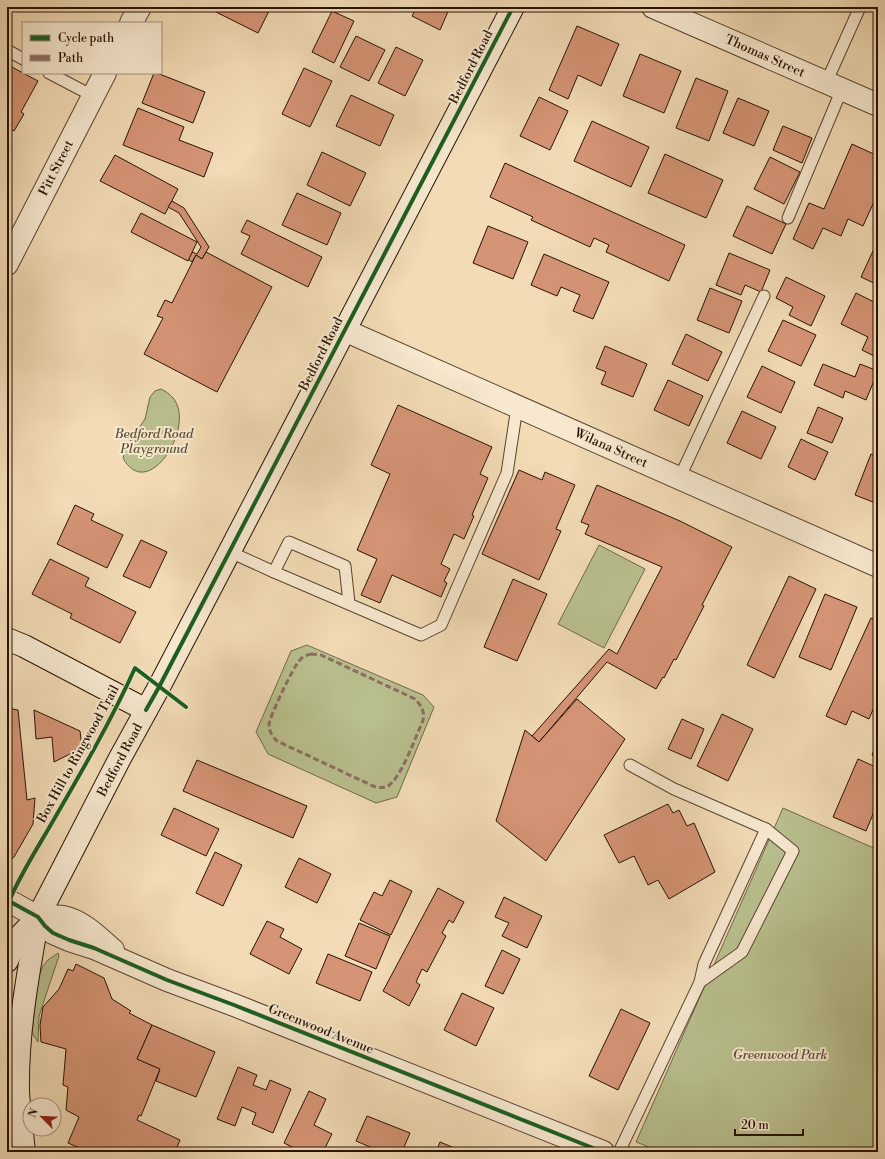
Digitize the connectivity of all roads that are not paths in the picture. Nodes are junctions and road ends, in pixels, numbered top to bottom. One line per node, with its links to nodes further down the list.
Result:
1 (140, 7): 5 (street)
2 (513, 7): 16 (street, Bedford Road)
3 (653, 7): 10 (street, Thomas Street)
4 (860, 7): 10 (lane)
5 (132, 22)
6 (7, 50): 7 (lane)
7 (22, 58)
8 (51, 74): 11 (lane)
9 (104, 74): 11 (street, Pitt Street)
10 (834, 86): 12 (street, Thomas Street); 13 (lane)
11 (93, 96): 14 (street, Pitt Street)
12 (878, 105)
13 (788, 218)
14 (7, 264)
15 (764, 296): 18 (lane)
16 (344, 330): 17 (street, Wilana Street); 19 (street, Bedford Road)
17 (517, 407): 18 (street, Wilana Street); 22 (lane)
18 (679, 479): 20 (street, Wilana Street)
19 (230, 552): 21 (lane); 25 (street, Bedford Road)
20 (878, 566)
21 (274, 572): 22 (lane); 22 (lane)
22 (349, 603)
23 (7, 632): 24 (street)
24 (16, 643): 25 (street)
25 (146, 710): 29 (street, Bedford Road)
26 (630, 765): 27 (lane)
27 (766, 829): 31 (lane); 31 (lane)
28 (7, 900): 29 (street)
29 (38, 917): 30 (street); 33 (street); 35 (street, Greenwood Avenue)
30 (7, 961)
31 (700, 982): 36 (lane)
32 (7, 1038): 33 (street)
33 (18, 1091): 34 (street)
34 (24, 1152)
35 (603, 1152)
36 (619, 1152)

